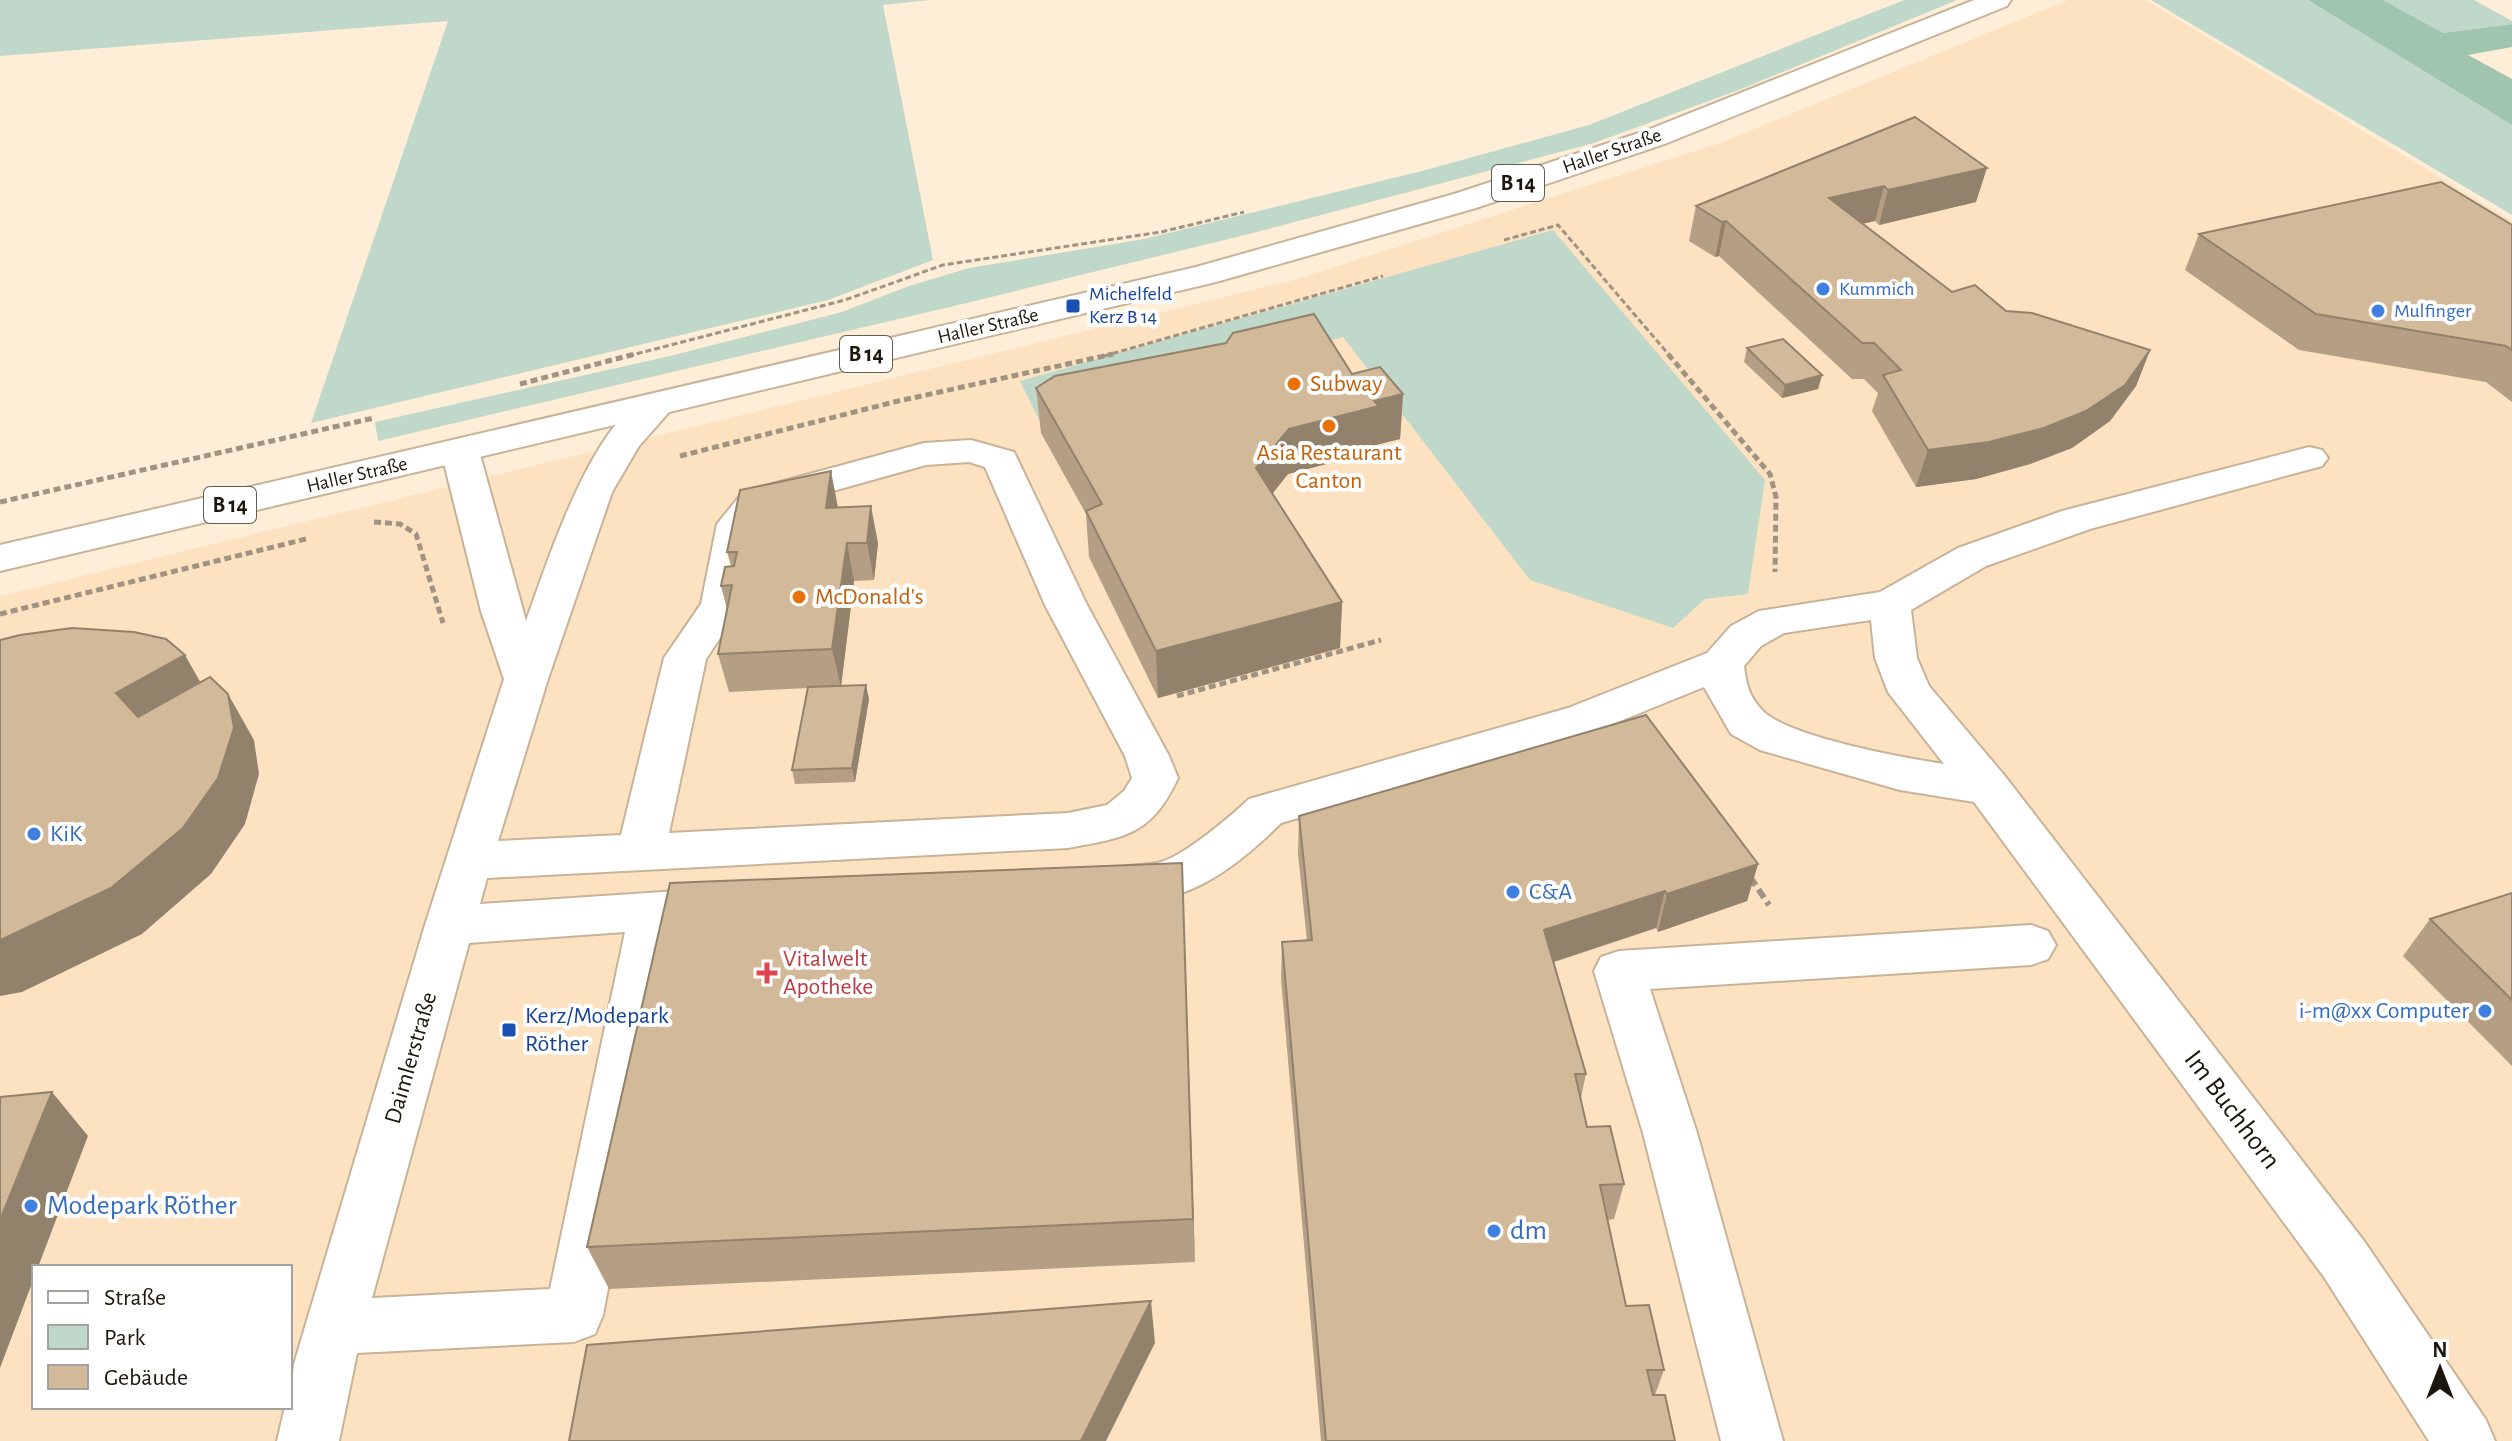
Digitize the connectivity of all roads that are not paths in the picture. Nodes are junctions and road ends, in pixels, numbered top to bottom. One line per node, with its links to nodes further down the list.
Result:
1 (1998, 0): 2 (street, Haller Straße / B 14)
2 (659, 403): 3 (street, Haller Straße / B 14); 8 (street, Daimlerstraße)
3 (460, 451): 5 (street, Haller Straße / B 14); 8 (street)
4 (2309, 458): 6 (street)
5 (0, 558)
6 (1890, 604): 7 (street); 9 (street, Im Buchhorn)
7 (1722, 663): 9 (street); 12 (street)
8 (526, 679): 11 (street, Daimlerstraße)
9 (1988, 787): 20 (street, Im Buchhorn)
10 (641, 852): 10 (street); 11 (street)
11 (468, 861): 15 (street, Daimlerstraße)
12 (1078, 885)
13 (762, 905): 14 (street)
14 (654, 912): 15 (street); 17 (street)
15 (449, 925): 17 (street, Daimlerstraße)
16 (2031, 945): 19 (street)
17 (335, 1327): 18 (street, Daimlerstraße)
18 (308, 1441)
19 (1752, 1441)
20 (2464, 1441)

